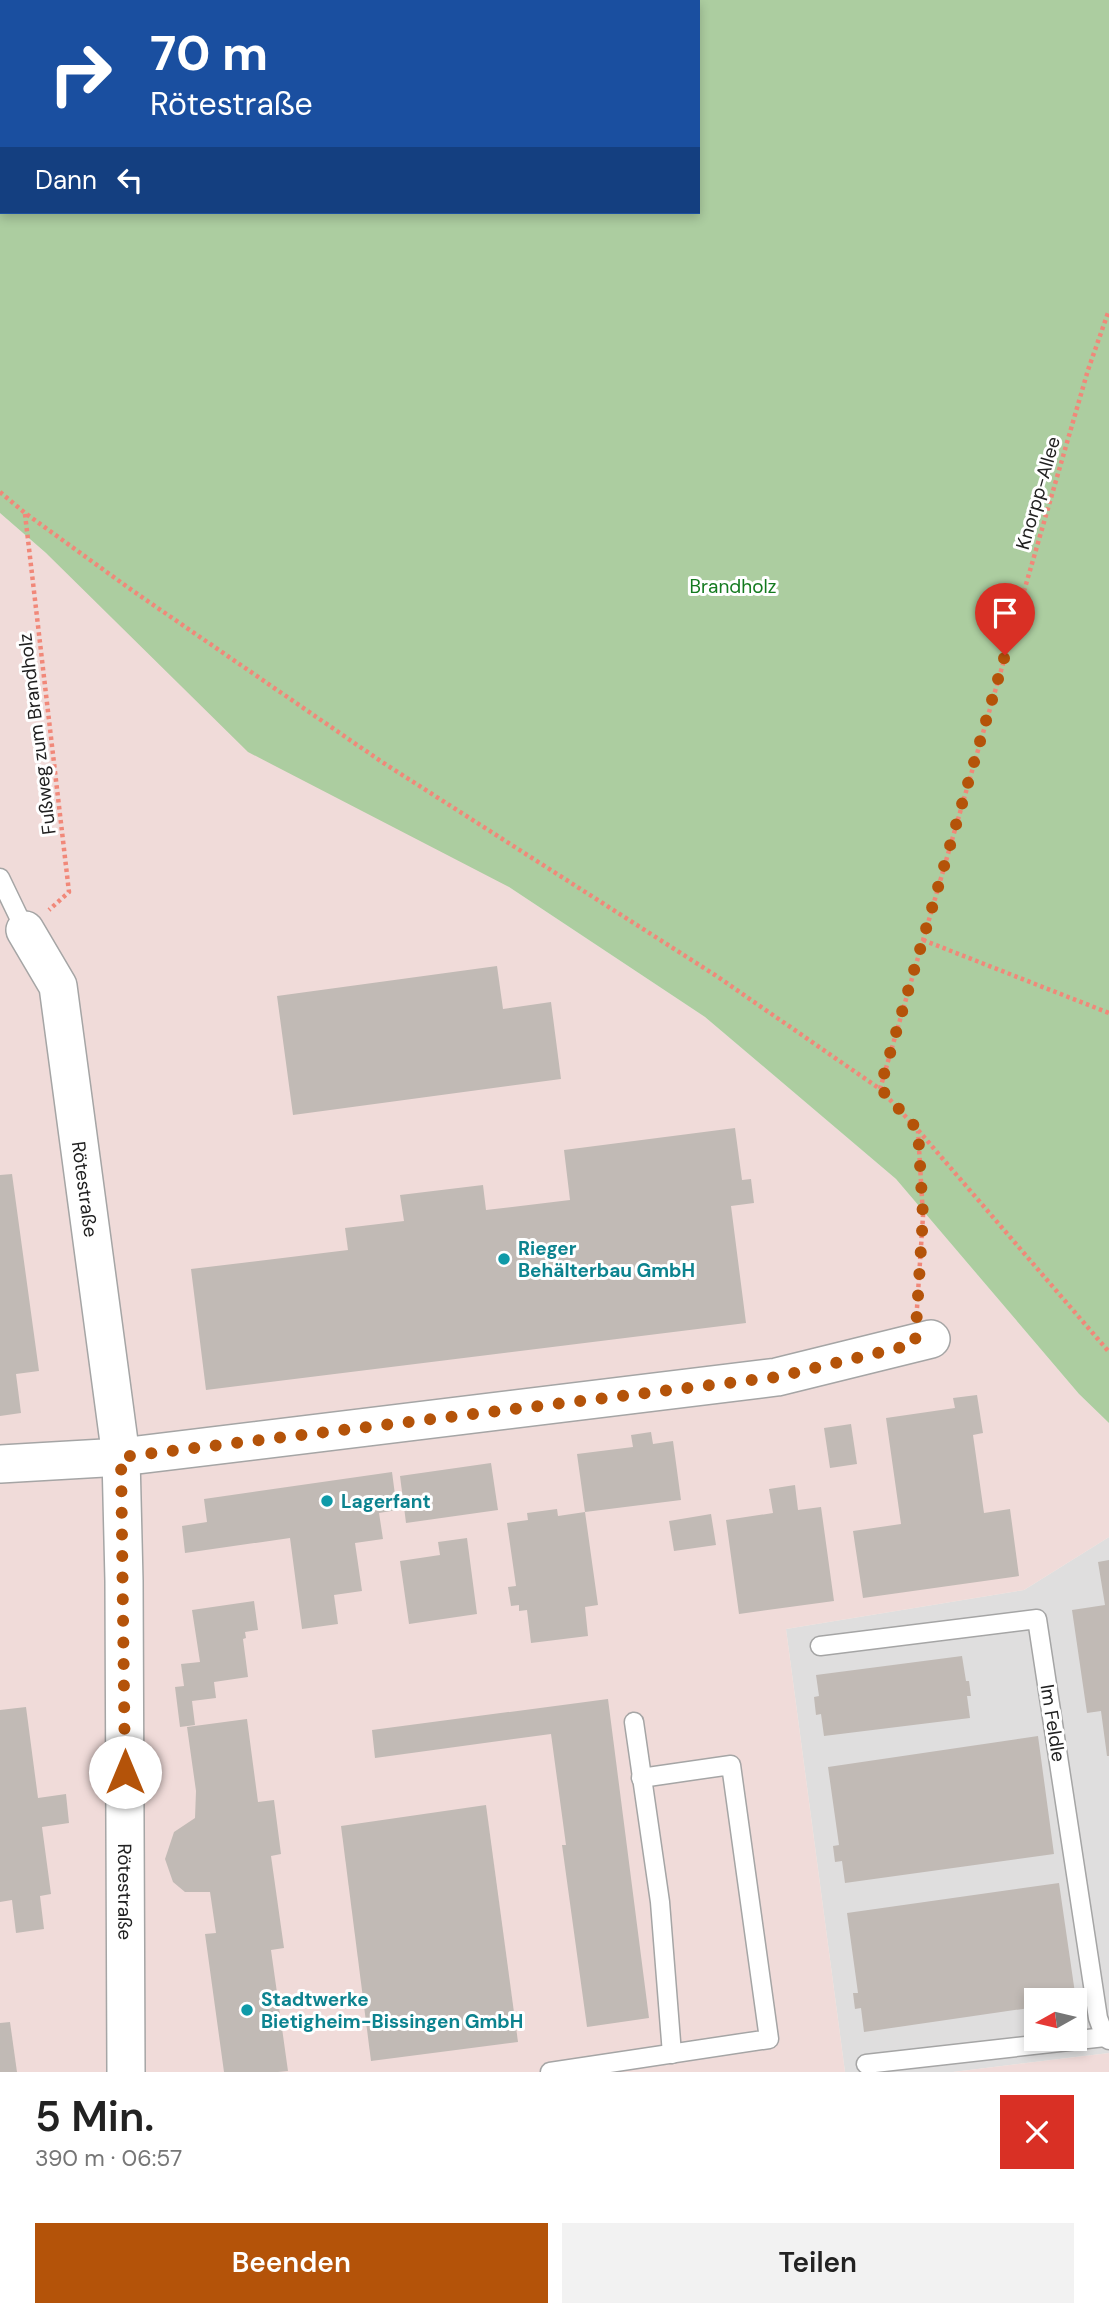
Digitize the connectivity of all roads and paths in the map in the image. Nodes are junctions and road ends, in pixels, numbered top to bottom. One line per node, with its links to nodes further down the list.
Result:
1 (1109, 310): 6 (path, Knorpp-Allee)
2 (0, 492): 3 (path)
3 (25, 513): 5 (path, Fußweg zum Brandholz); 8 (path)
4 (0, 878): 5 (lane)
5 (24, 930): 12 (street, Rötestraße)
6 (923, 940): 7 (path); 8 (path, Knorpp-Allee)
7 (1109, 1013)
8 (880, 1088): 9 (path)
9 (918, 1130): 10 (path); 11 (path)
10 (923, 1341): 12 (street)
11 (1109, 1352)
12 (121, 1457): 13 (street); 20 (street, Rötestraße)
13 (0, 1464)
14 (820, 1646): 17 (lane, Im Feldle)
15 (634, 1722): 16 (lane)
16 (641, 1778): 18 (lane); 18 (lane)
17 (1107, 2039): 19 (lane)
18 (671, 2054): 21 (lane)
19 (866, 2064)
20 (126, 2072)
21 (550, 2072)

